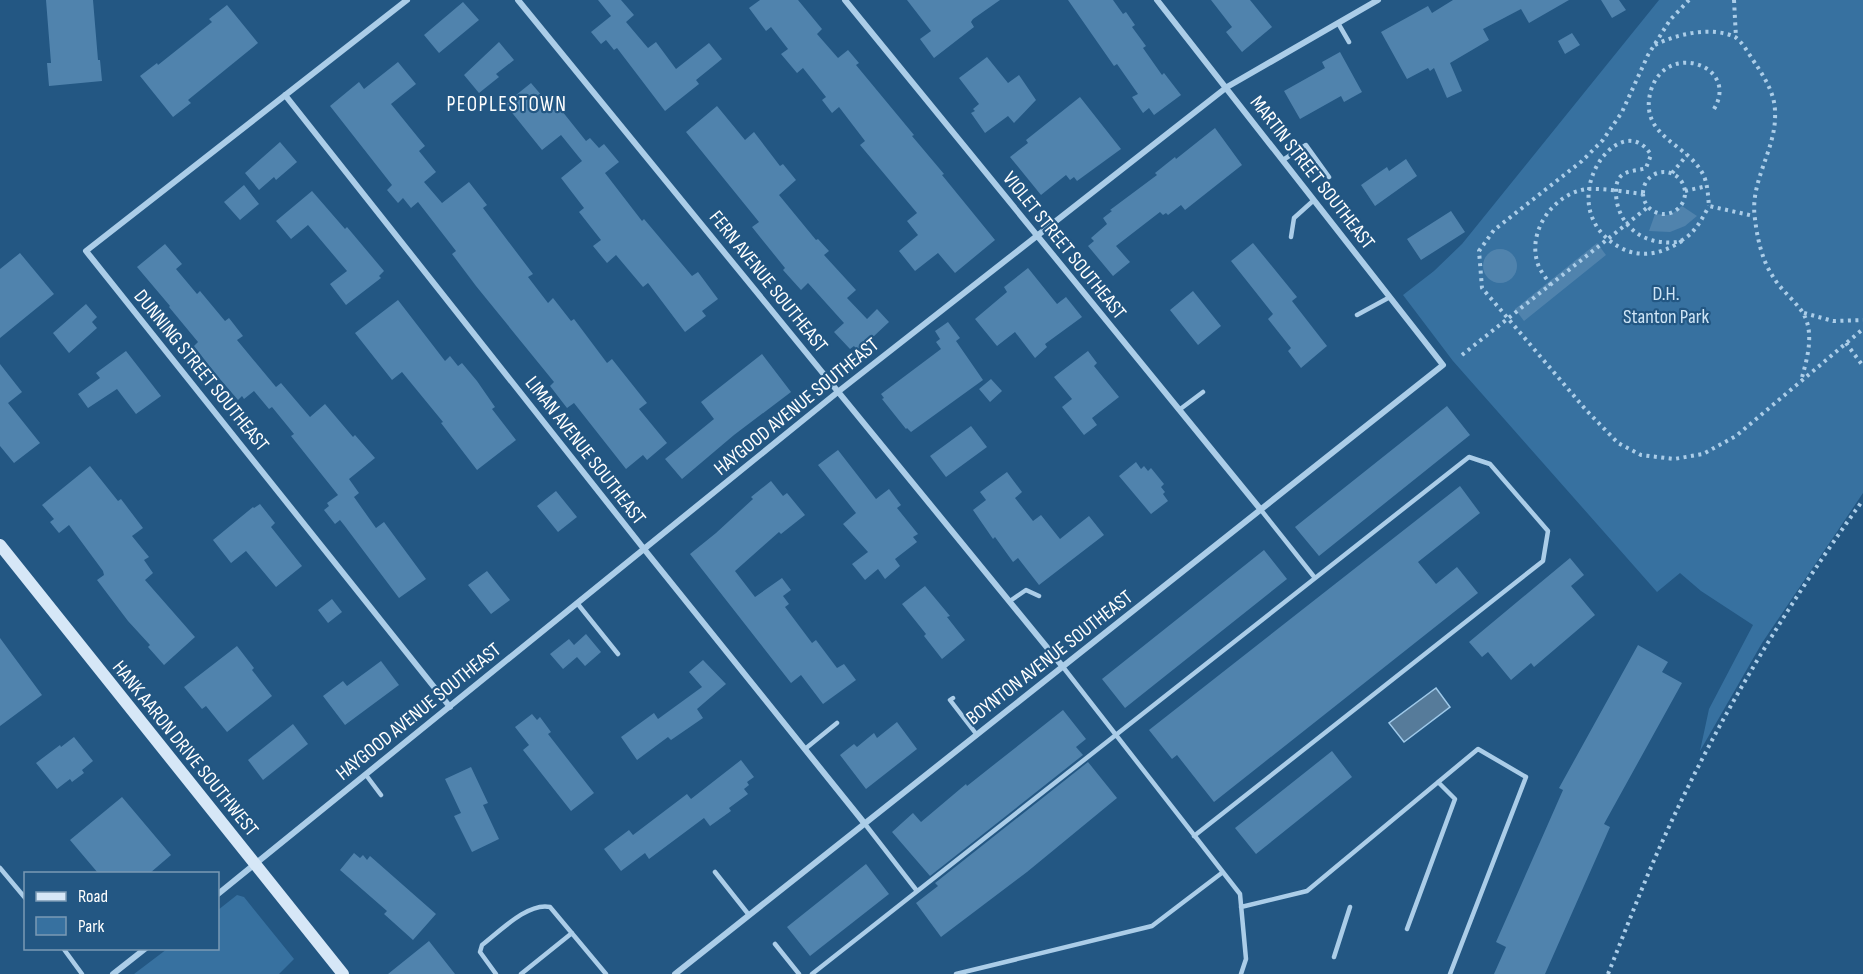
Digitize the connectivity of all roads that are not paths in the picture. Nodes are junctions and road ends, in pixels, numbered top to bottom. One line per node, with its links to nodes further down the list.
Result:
1 (407, 0): 9 (street)
2 (518, 0): 18 (street, FERN AVENUE SOUTHEAST)
3 (845, 0): 13 (street, VIOLET STREET SOUTHEAST)
4 (1157, 0): 8 (street, MARTIN STREET SOUTHEAST)
5 (1378, 0): 6 (street, HAYGOOD AVENUE SOUTHEAST)
6 (1338, 23): 7 (lane); 8 (street, HAYGOOD AVENUE SOUTHEAST)
7 (1349, 42)
8 (1227, 87): 10 (street, MARTIN STREET SOUTHEAST); 13 (street, HAYGOOD AVENUE SOUTHEAST)
9 (285, 95): 23 (street, LIMAN AVENUE SOUTHEAST); 31 (street, DUNNING STREET SOUTHEAST)
10 (1283, 159): 11 (lane); 12 (street, MARTIN STREET SOUTHEAST)
11 (1329, 177)
12 (1314, 200): 14 (lane); 15 (street, MARTIN STREET SOUTHEAST)
13 (1036, 236): 18 (street, HAYGOOD AVENUE SOUTHEAST); 20 (street, VIOLET STREET SOUTHEAST)
14 (1291, 237)
15 (1390, 297): 16 (lane); 17 (street, MARTIN STREET SOUTHEAST)
16 (1357, 315)
17 (1443, 365): 21 (street, BOYNTON AVENUE SOUTHEAST)
18 (839, 392): 23 (street, HAYGOOD AVENUE SOUTHEAST); 26 (street, FERN AVENUE SOUTHEAST)
19 (1203, 392): 20 (lane)
20 (1179, 411): 21 (street, VIOLET STREET SOUTHEAST)
21 (1261, 510): 24 (lane); 29 (street, BOYNTON AVENUE SOUTHEAST)
22 (0, 545): 41 (main road, HANK AARON DRIVE SOUTHWEST)
23 (644, 549): 27 (street, HAYGOOD AVENUE SOUTHEAST); 35 (street, LIMAN AVENUE SOUTHEAST)
24 (1315, 578): 34 (lane); 40 (lane)
25 (1039, 596): 26 (lane)
26 (1010, 602): 29 (street, FERN AVENUE SOUTHEAST)
27 (577, 603): 28 (lane); 31 (street, HAYGOOD AVENUE SOUTHEAST)
28 (618, 654)
29 (1063, 667): 33 (street, BOYNTON AVENUE SOUTHEAST); 34 (lane)
30 (953, 698): 33 (lane)
31 (450, 707): 36 (street, HAYGOOD AVENUE SOUTHEAST)
32 (837, 723): 35 (lane)
33 (977, 735): 39 (street, BOYNTON AVENUE SOUTHEAST)
34 (1116, 735): 40 (lane); 45 (lane)
35 (805, 749): 39 (street, LIMAN AVENUE SOUTHEAST)
36 (366, 775): 38 (lane); 41 (street, HAYGOOD AVENUE SOUTHEAST)
37 (1438, 782): 48 (lane); 51 (lane); 68 (lane)
38 (381, 795)
39 (865, 824): 45 (lane); 50 (street, BOYNTON AVENUE SOUTHEAST)
40 (1194, 836): 44 (lane)
41 (255, 865): 46 (street, HAYGOOD AVENUE SOUTHEAST); 59 (main road, HANK AARON DRIVE SOUTHWEST)
42 (0, 868): 47 (lane)
43 (714, 872): 50 (lane)
44 (1223, 872): 48 (lane); 66 (lane)
45 (917, 891): 65 (lane)
46 (219, 893)
47 (24, 897)
48 (1241, 907): 67 (lane)
49 (1350, 907): 56 (lane)
50 (749, 915): 63 (street, BOYNTON AVENUE SOUTHEAST)
51 (1407, 929)
52 (572, 933): 60 (lane); 61 (lane); 62 (lane)
53 (775, 944): 64 (lane)
54 (64, 950): 57 (lane)
55 (143, 950): 58 (street)
56 (1334, 957)
57 (81, 974)
58 (113, 974)
59 (343, 974)
60 (496, 974)
61 (521, 974)
62 (606, 974)
63 (675, 974)
64 (799, 974)
65 (812, 974)
66 (956, 974)
67 (1242, 974)
68 (1450, 974)

